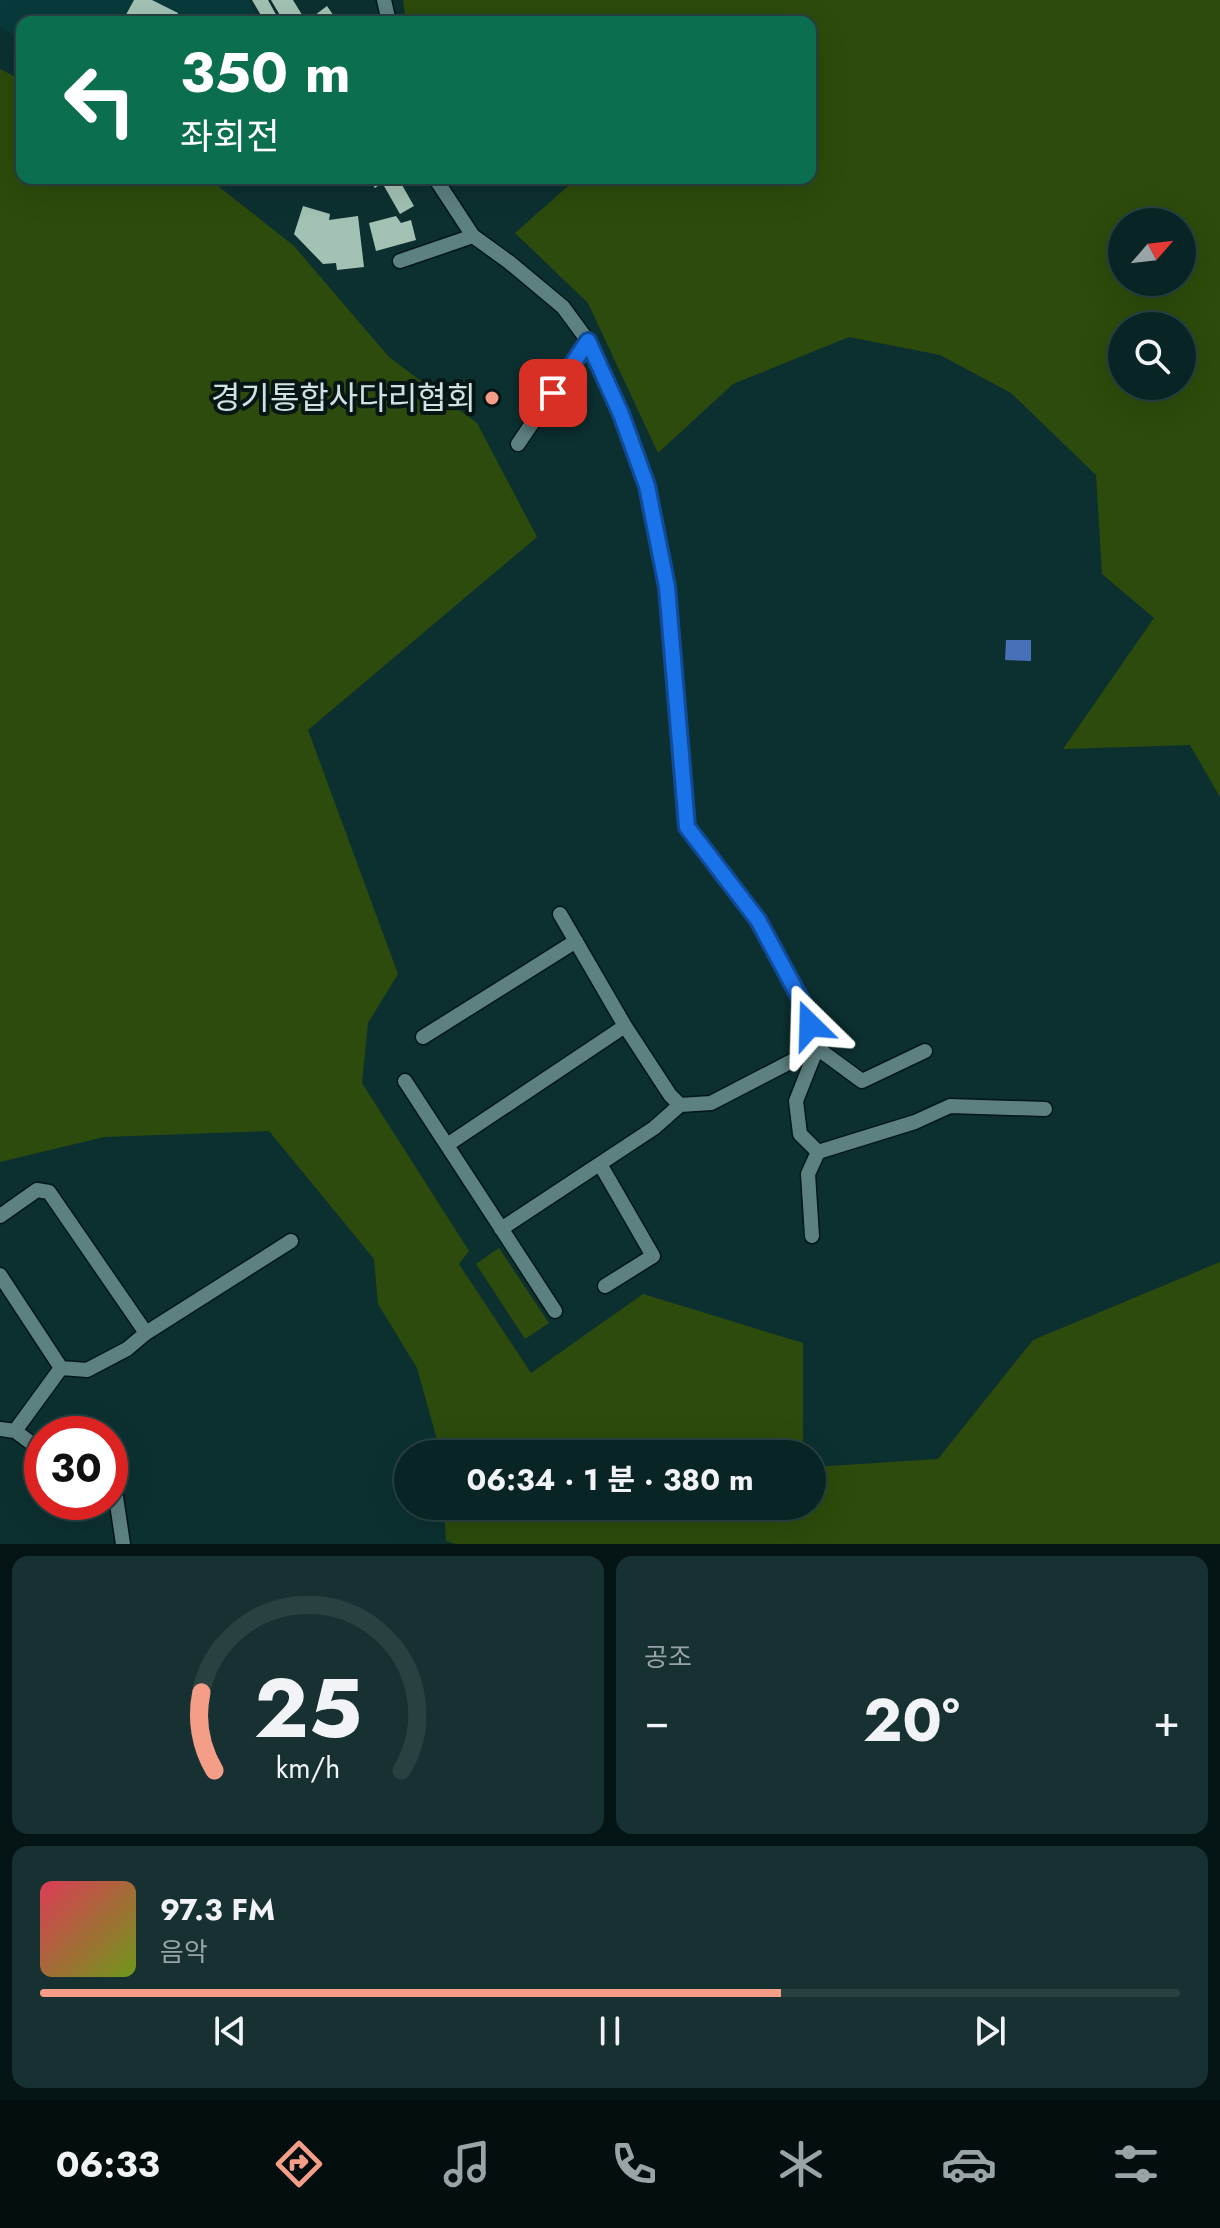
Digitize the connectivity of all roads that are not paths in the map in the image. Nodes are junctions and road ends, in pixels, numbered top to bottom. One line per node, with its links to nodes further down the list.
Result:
1 (439, 184): 2 (street)
2 (473, 236): 3 (street); 4 (street)
3 (400, 261)
4 (588, 341): 5 (street); 10 (street)
5 (518, 444)
6 (560, 914): 7 (street)
7 (576, 941): 8 (street); 9 (street)
8 (625, 1026): 13 (street); 15 (street)
9 (423, 1037)
10 (817, 1048): 11 (street); 13 (street); 16 (street)
11 (925, 1051)
12 (405, 1081): 15 (street)
13 (680, 1105): 17 (street)
14 (1045, 1109): 16 (street)
15 (447, 1145): 19 (street)
16 (818, 1152): 20 (street)
17 (600, 1164): 19 (street); 23 (street)
18 (0, 1216): 25 (street)
19 (501, 1229): 24 (street)
20 (812, 1236)
21 (291, 1241): 25 (street)
22 (0, 1275): 26 (street)
23 (605, 1286)
24 (555, 1311)
25 (146, 1333): 26 (street)
26 (61, 1368): 27 (street)
27 (8, 1430)
28 (119, 1520): 29 (street)
29 (123, 1544)

